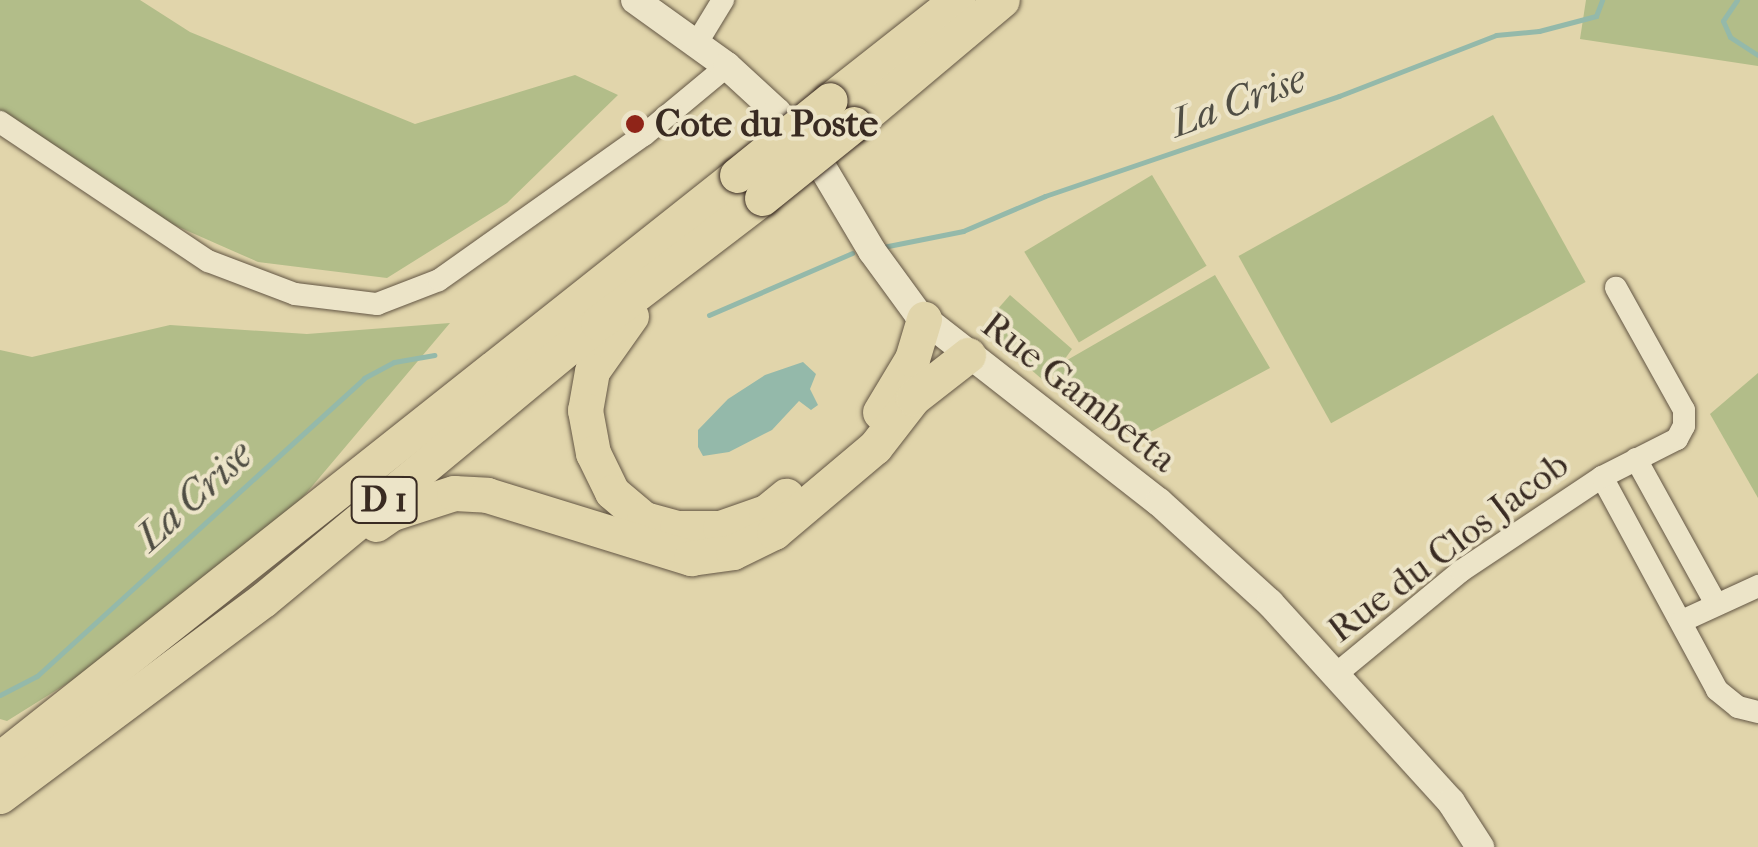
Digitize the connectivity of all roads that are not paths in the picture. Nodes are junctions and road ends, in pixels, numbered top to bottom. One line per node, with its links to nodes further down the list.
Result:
1 (634, 0): 6 (street, Rue Gambetta)
2 (724, 0): 6 (street)
3 (924, 0): 8 (highway)
4 (957, 0): 8 (highway, D 1)
5 (1002, 0): 8 (highway, D 1)
6 (695, 46): 7 (street, Rue Gambetta)
7 (728, 66): 9 (street); 13 (street, Rue Gambetta)
8 (842, 112): 10 (highway, D 1, bridge)
9 (0, 122)
10 (750, 186): 11 (highway, D 1); 23 (highway, D 1)
11 (666, 274): 13 (highway); 18 (highway, D 1)
12 (1616, 288): 15 (street, Rue du Clos Jacob)
13 (924, 319): 14 (street, Rue Gambetta)
14 (968, 354): 18 (highway); 21 (street, Rue Gambetta)
15 (1636, 460): 16 (street, Rue du Clos Jacob); 19 (street)
16 (1602, 477): 20 (street); 21 (street, Rue du Clos Jacob)
17 (1758, 586): 19 (street)
18 (263, 600): 24 (highway, D 1)
19 (1716, 604): 20 (street)
20 (1682, 621): 22 (street)
21 (1336, 675): 25 (street, Rue Gambetta)
22 (1758, 712)
23 (0, 759)
24 (0, 796)
25 (1480, 847)

